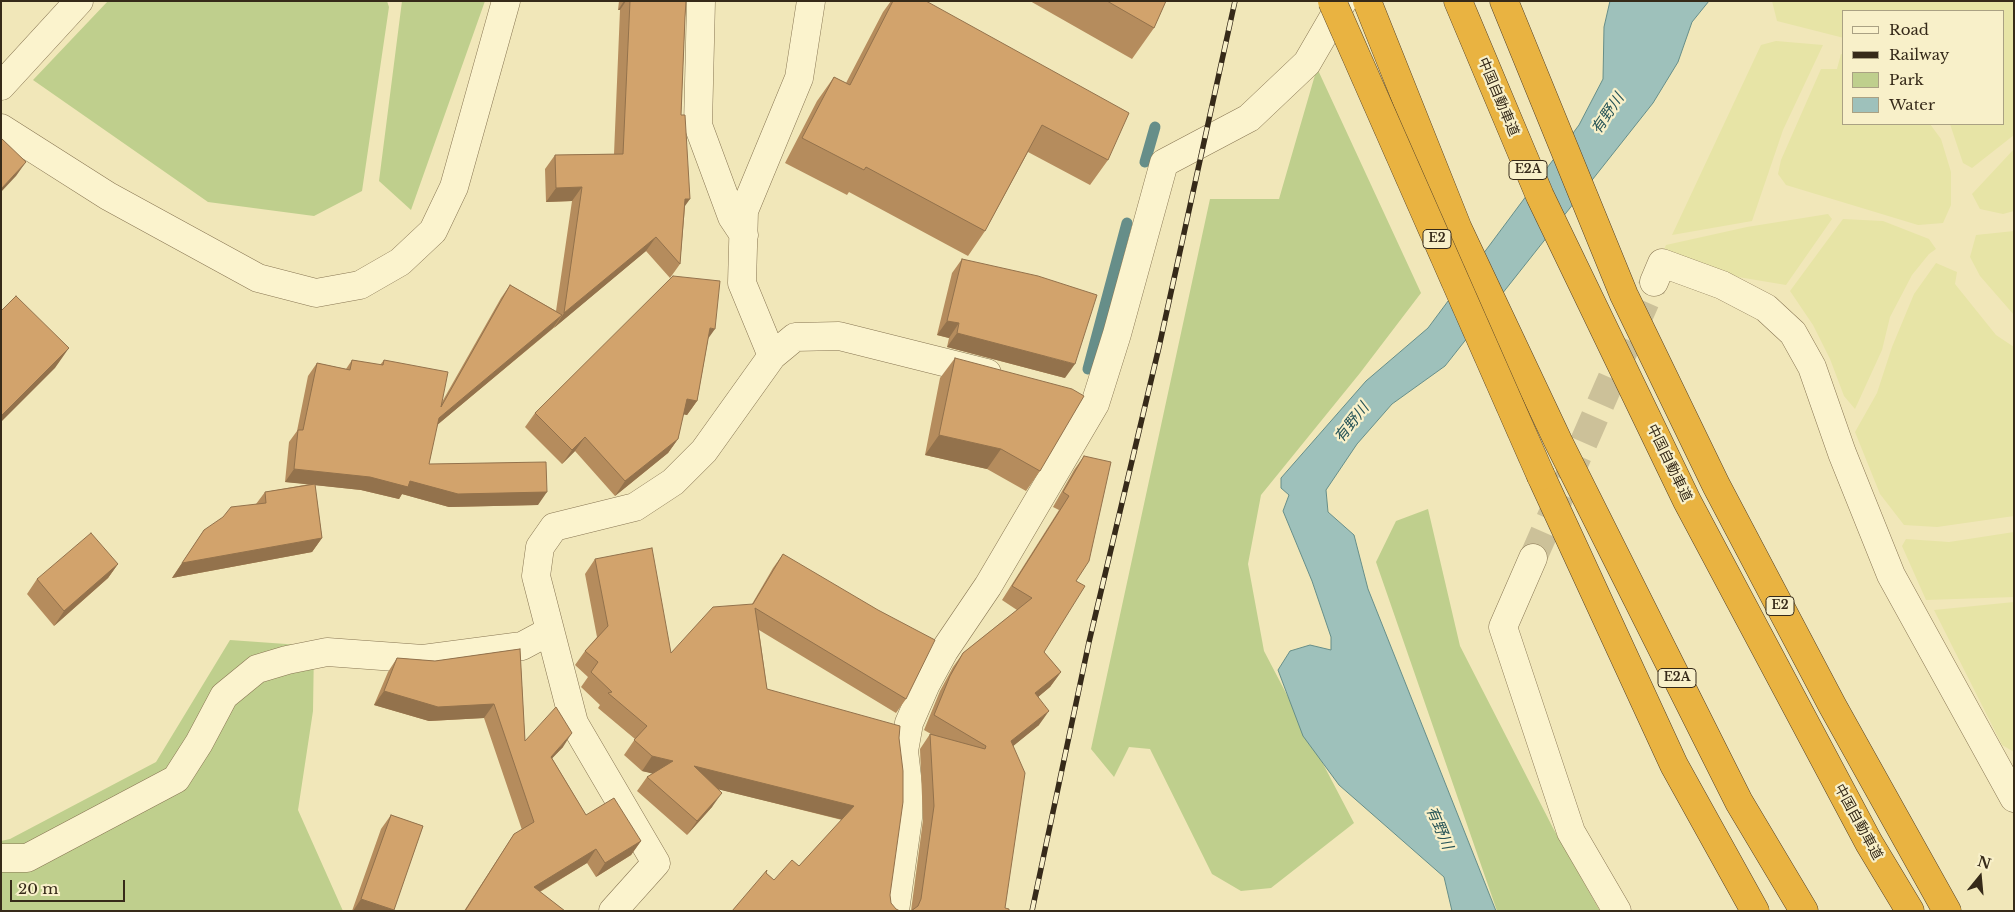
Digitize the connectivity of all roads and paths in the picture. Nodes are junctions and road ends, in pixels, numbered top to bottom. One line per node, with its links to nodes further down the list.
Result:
1 (79, 1): 10 (street)
2 (506, 1): 11 (street)
3 (701, 1): 12 (street)
4 (811, 1): 12 (street)
5 (1332, 1): 23 (highway, E2, bridge)
6 (1343, 1): 21 (street)
7 (1367, 1): 24 (highway, E2A)
8 (1458, 1): 25 (highway, 中国自動車道 / E2A)
9 (1504, 1): 26 (highway, E2)
10 (1, 86)
11 (1, 128)
12 (744, 236): 14 (street)
13 (1654, 282): 18 (street)
14 (772, 356): 15 (street); 17 (street)
15 (1008, 379)
16 (1533, 558): 22 (street)
17 (550, 631): 19 (street); 20 (street)
18 (2014, 798)
19 (1, 858)
20 (613, 911)
21 (895, 911)
22 (1617, 911)
23 (1755, 911)
24 (1804, 911)
25 (1910, 911)
26 (1947, 911)

